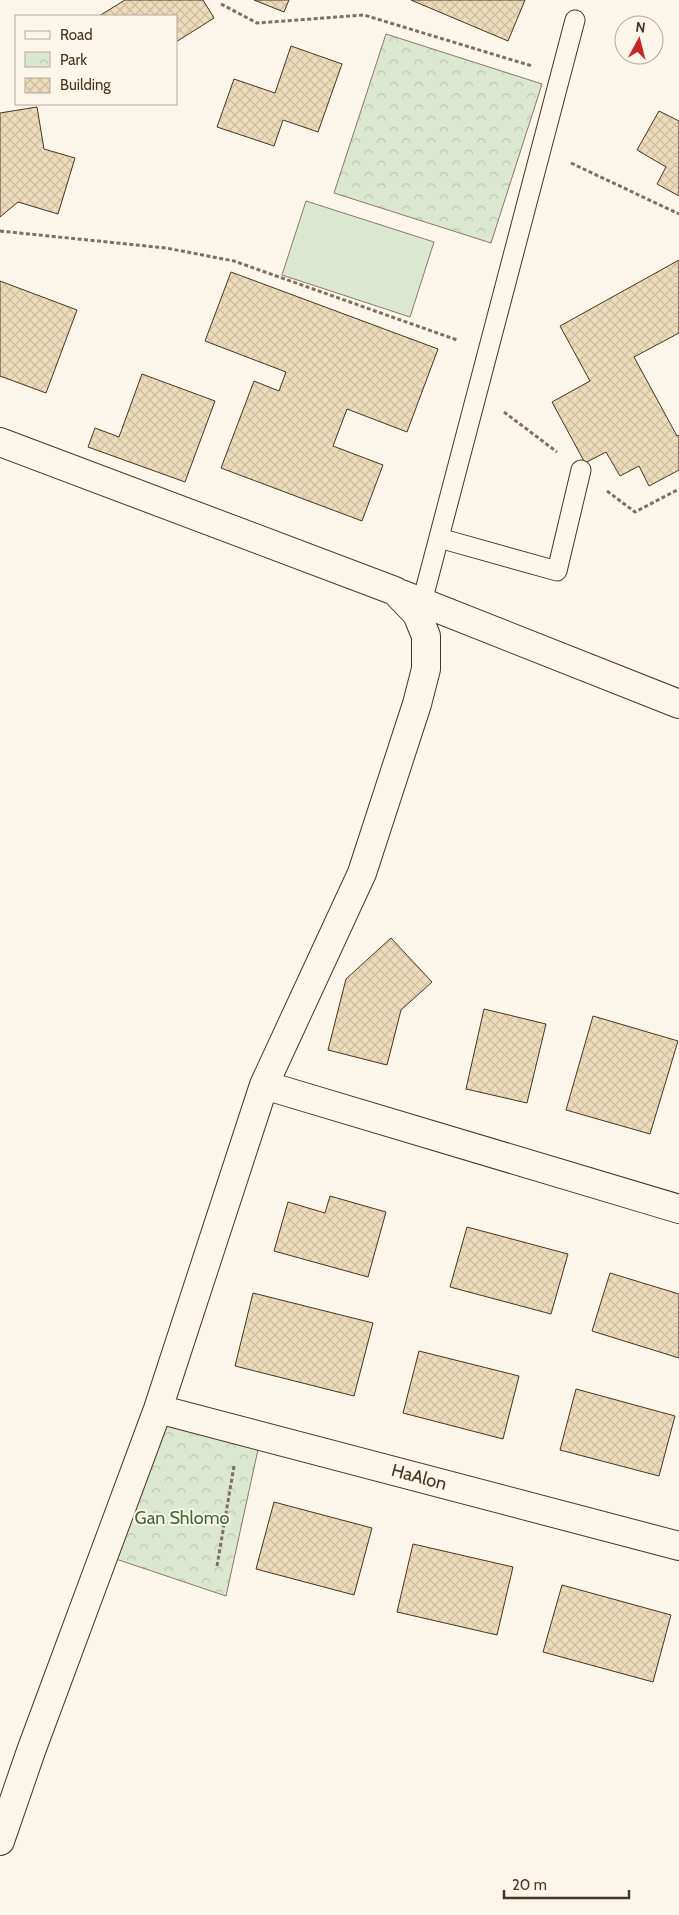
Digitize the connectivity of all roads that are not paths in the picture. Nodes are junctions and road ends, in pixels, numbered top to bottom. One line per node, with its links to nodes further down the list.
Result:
1 (576, 20): 4 (lane)
2 (0, 442): 5 (street)
3 (581, 470): 4 (lane)
4 (439, 538): 6 (lane)
5 (395, 591): 6 (street); 8 (street)
6 (422, 602): 7 (street)
7 (679, 704)
8 (264, 1085): 9 (street); 10 (street)
9 (679, 1209)
10 (158, 1409): 11 (street, HaAlon); 12 (street)
11 (679, 1546)
12 (0, 1841)

